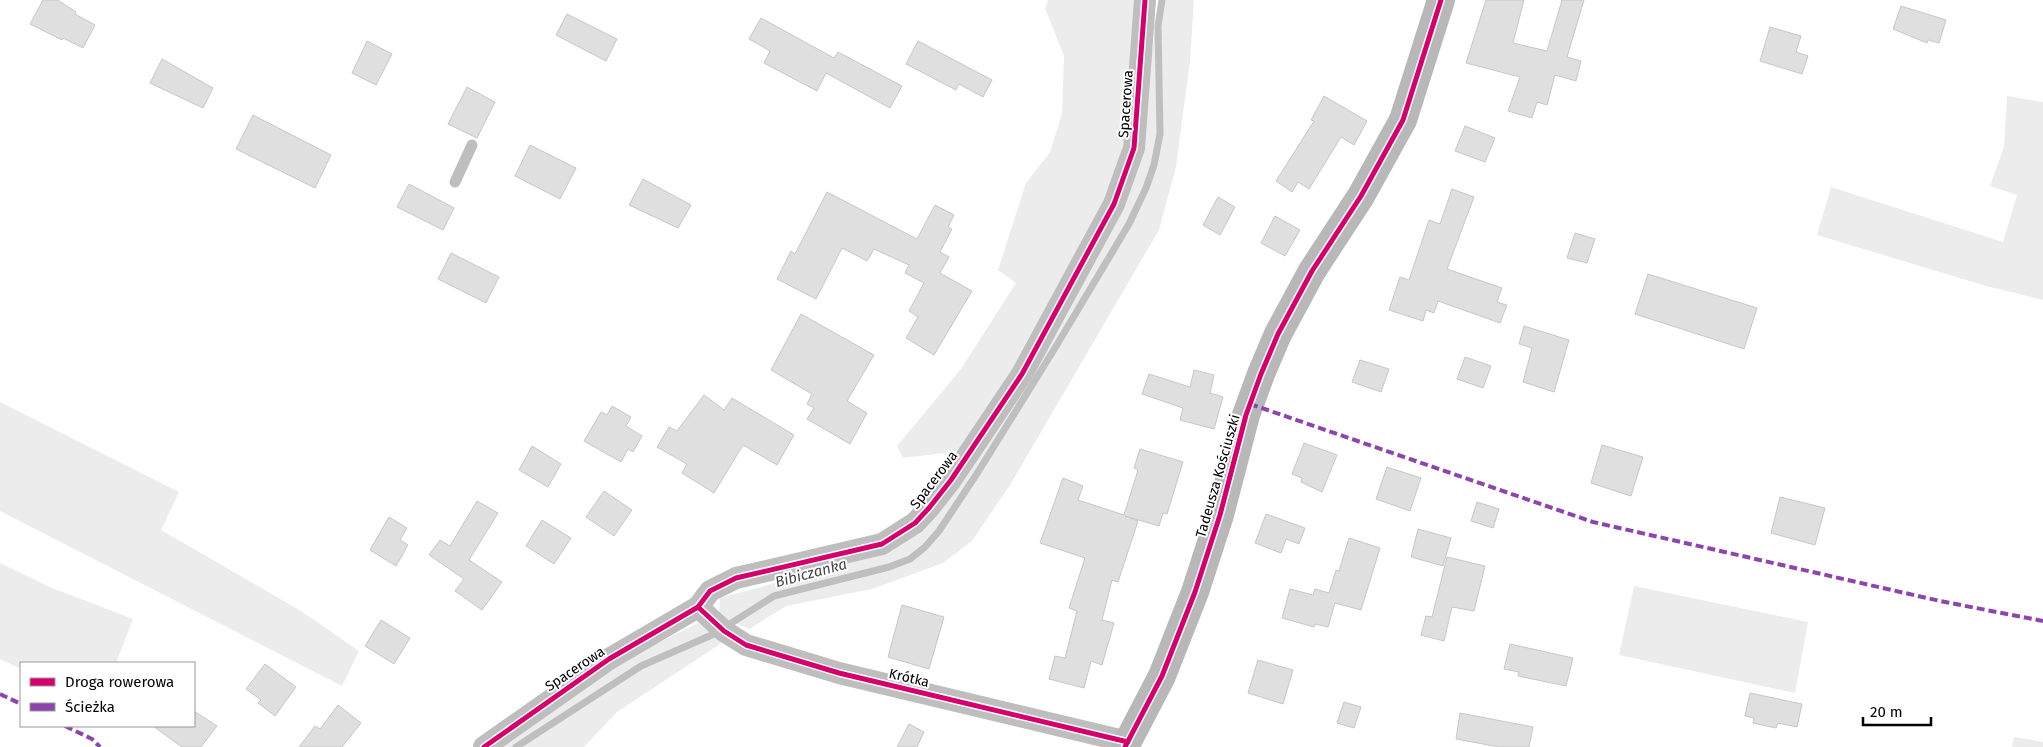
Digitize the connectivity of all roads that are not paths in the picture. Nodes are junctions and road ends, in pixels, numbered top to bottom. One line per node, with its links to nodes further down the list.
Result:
1 (1145, 0): 5 (street, Spacerowa)
2 (1441, 0): 6 (street, Tadeusza Kościuszki)
3 (472, 145): 4 (lane)
4 (455, 182)
5 (698, 607): 6 (street, Krótka); 7 (street, Spacerowa)
6 (1127, 744)
7 (484, 747)

